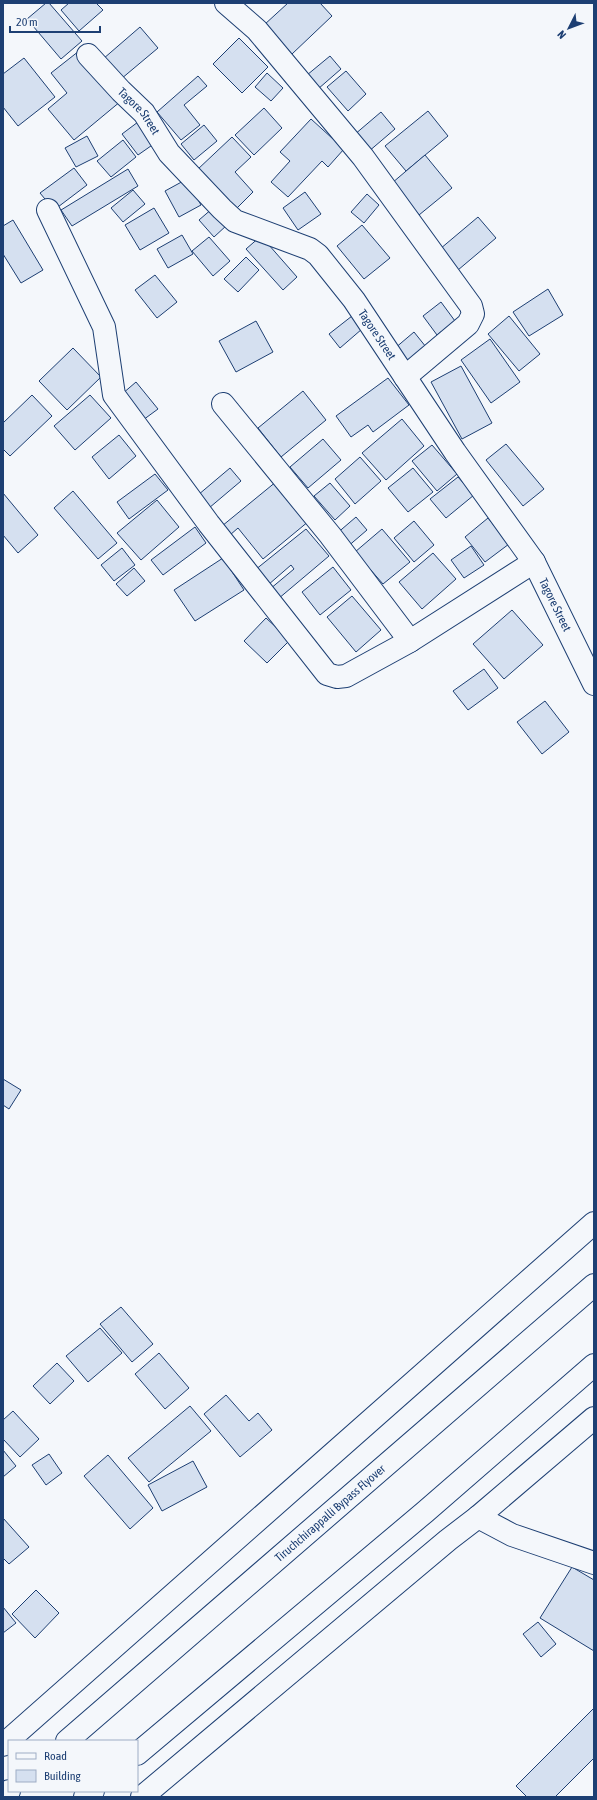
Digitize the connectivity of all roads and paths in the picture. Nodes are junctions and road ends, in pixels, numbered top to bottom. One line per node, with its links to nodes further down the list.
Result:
1 (226, 3): 4 (main road)
2 (88, 55): 4 (main road, Tagore Street)
3 (48, 210): 7 (main road)
4 (405, 377): 6 (main road, Tagore Street)
5 (223, 404): 7 (main road)
6 (534, 562): 7 (main road); 8 (main road, Tagore Street)
7 (410, 641)
8 (594, 684)
9 (594, 1223): 15 (main road)
10 (594, 1286): 16 (main road, Tiruchchirappalli Bypass Flyover)
11 (594, 1364): 17 (main road)
12 (594, 1418): 13 (main road)
13 (478, 1517): 14 (main road); 18 (main road)
14 (594, 1564)
15 (9, 1740)
16 (68, 1740)
17 (138, 1753)
18 (142, 1797)

